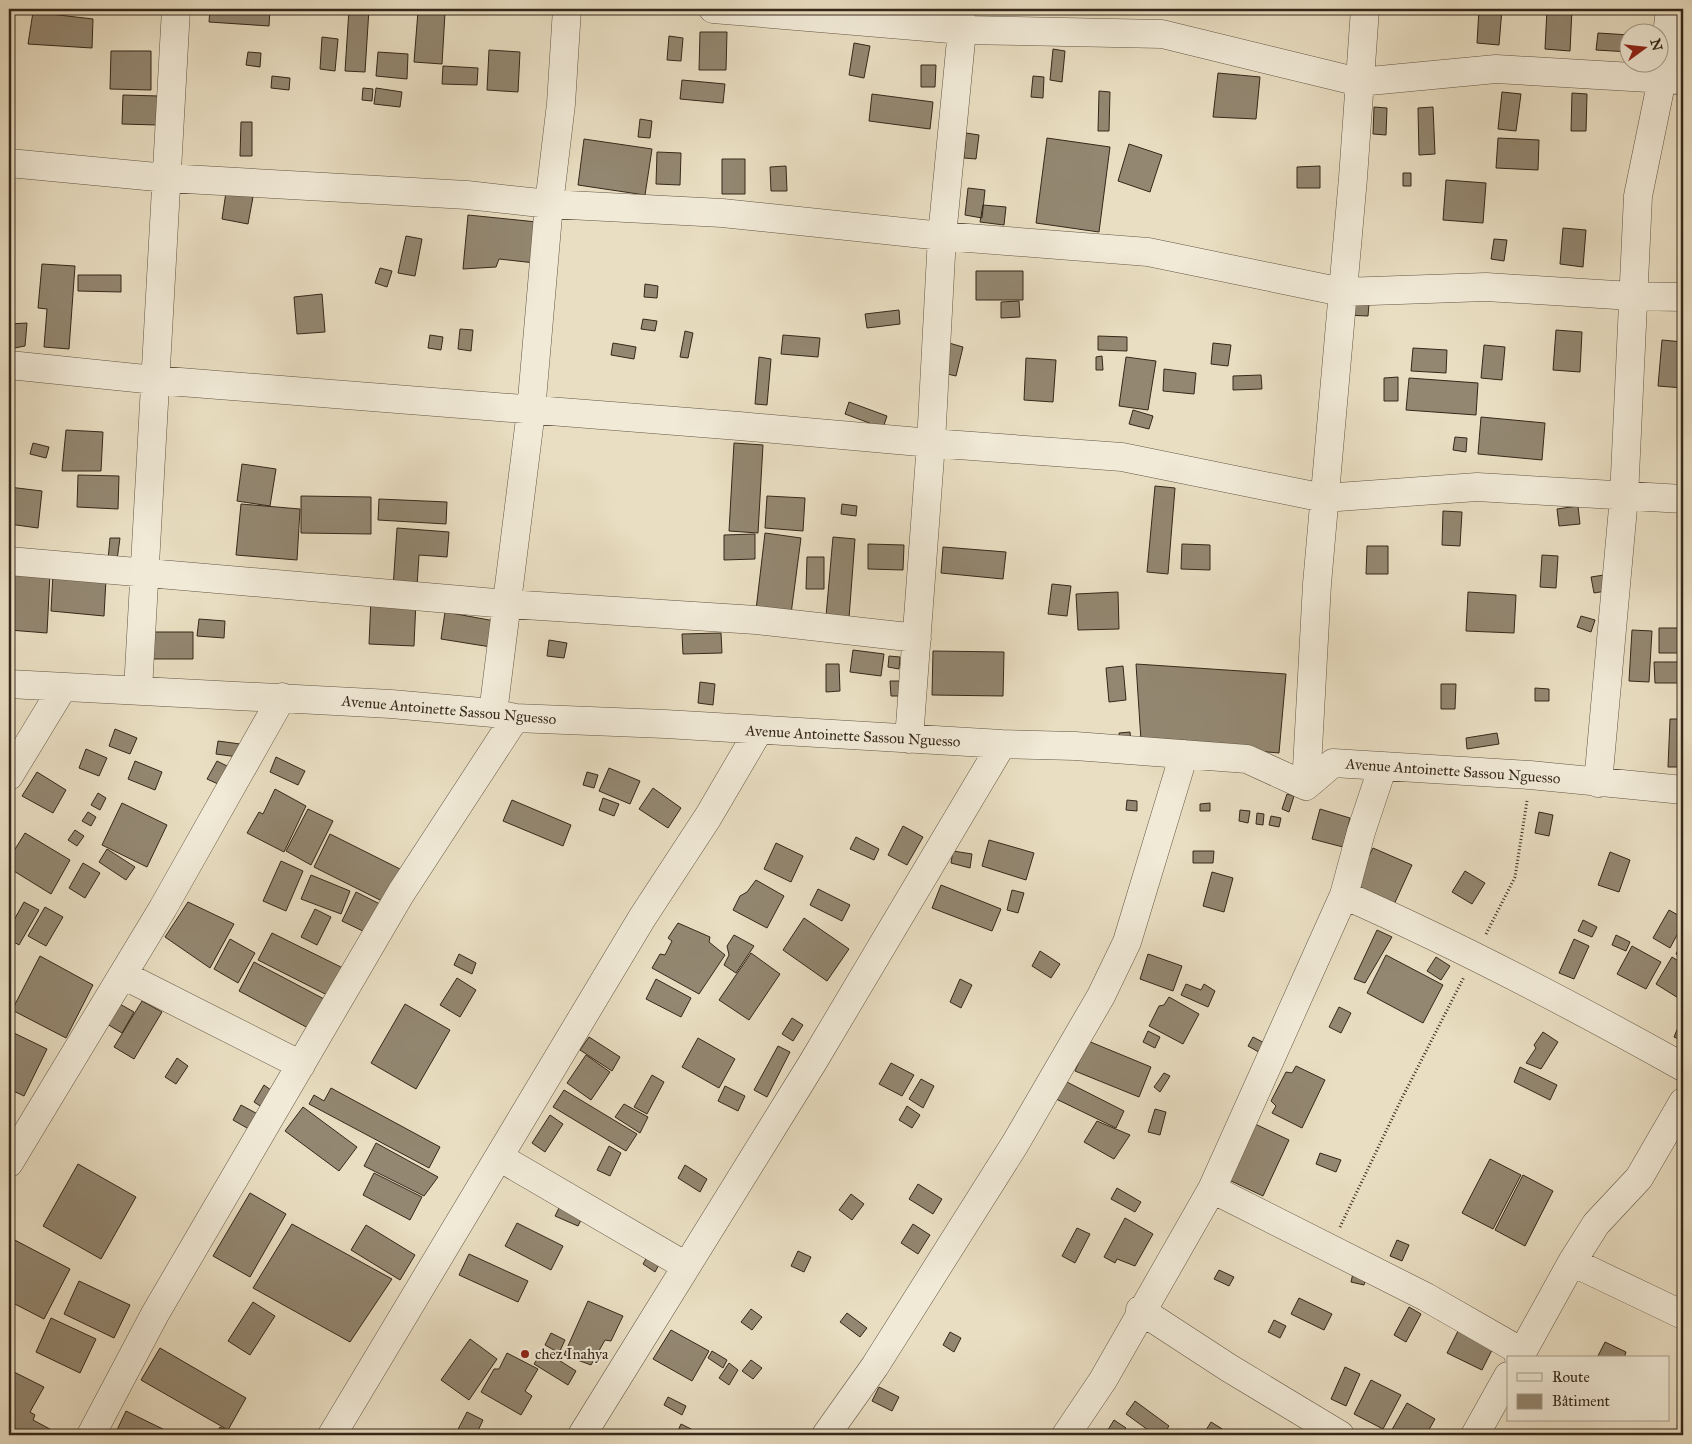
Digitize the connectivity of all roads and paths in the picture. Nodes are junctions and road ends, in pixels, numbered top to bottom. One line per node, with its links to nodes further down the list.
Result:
1 (176, 9): 10 (street)
2 (567, 9): 11 (street)
3 (713, 9): 6 (street)
4 (1365, 9): 8 (street)
5 (1670, 9): 7 (street)
6 (961, 19): 8 (street); 12 (street)
7 (1672, 79): 8 (street); 14 (street)
8 (1359, 82): 13 (street)
9 (9, 163): 10 (street)
10 (167, 178): 11 (street); 17 (street)
11 (549, 204): 12 (street); 18 (street)
12 (942, 236): 13 (street); 19 (street)
13 (1342, 292): 14 (street); 21 (street)
14 (1632, 296): 15 (street); 20 (street)
15 (1683, 297)
16 (9, 365): 17 (street)
17 (155, 380): 18 (street); 24 (street)
18 (531, 411): 19 (street); 25 (street)
19 (931, 443): 21 (street); 26 (street)
20 (1624, 497): 21 (street); 22 (street); 39 (street)
21 (1324, 498): 40 (street)
22 (1683, 499)
23 (9, 561): 24 (street)
24 (144, 574): 25 (street); 29 (street)
25 (507, 604): 26 (street); 31 (street)
26 (916, 638): 33 (street)
27 (9, 684): 28 (street, Avenue Antoinette Sassou Nguesso)
28 (63, 687): 29 (street, Avenue Antoinette Sassou Nguesso); 38 (street)
29 (138, 690): 30 (street, Avenue Antoinette Sassou Nguesso)
30 (282, 697): 31 (street, Avenue Antoinette Sassou Nguesso); 44 (street)
31 (504, 716): 32 (street, Avenue Antoinette Sassou Nguesso); 45 (street)
32 (759, 730): 33 (street, Avenue Antoinette Sassou Nguesso); 48 (street)
33 (909, 739): 34 (street, Avenue Antoinette Sassou Nguesso)
34 (1002, 744): 35 (street, Avenue Antoinette Sassou Nguesso); 53 (street)
35 (1184, 754): 40 (street, Avenue Antoinette Sassou Nguesso); 61 (street)
36 (1383, 766): 37 (street, Avenue Antoinette Sassou Nguesso); 40 (street, Avenue Antoinette Sassou Nguesso); 42 (street)
37 (1530, 775): 39 (street, Avenue Antoinette Sassou Nguesso); 43 (path)
38 (9, 776)
39 (1598, 783): 41 (street, Avenue Antoinette Sassou Nguesso)
40 (1306, 786)
41 (1683, 790)
42 (1344, 895): 43 (street); 50 (street)
43 (1475, 956): 46 (street); 51 (path)
44 (123, 975): 45 (street); 49 (street)
45 (301, 1065): 58 (street)
46 (1683, 1067)
47 (1683, 1102): 52 (street)
48 (498, 1157): 53 (street); 59 (street)
49 (9, 1163)
50 (1212, 1188): 51 (street); 54 (street)
51 (1330, 1247): 56 (street)
52 (1572, 1262): 55 (street); 56 (street)
53 (686, 1266): 60 (street)
54 (1140, 1310): 62 (street); 63 (street)
55 (1683, 1315)
56 (1520, 1355)
57 (1507, 1378): 64 (street)
58 (91, 1435)
59 (332, 1435)
60 (582, 1435)
61 (826, 1435)
62 (1066, 1435)
63 (1340, 1435)
64 (1475, 1435)

